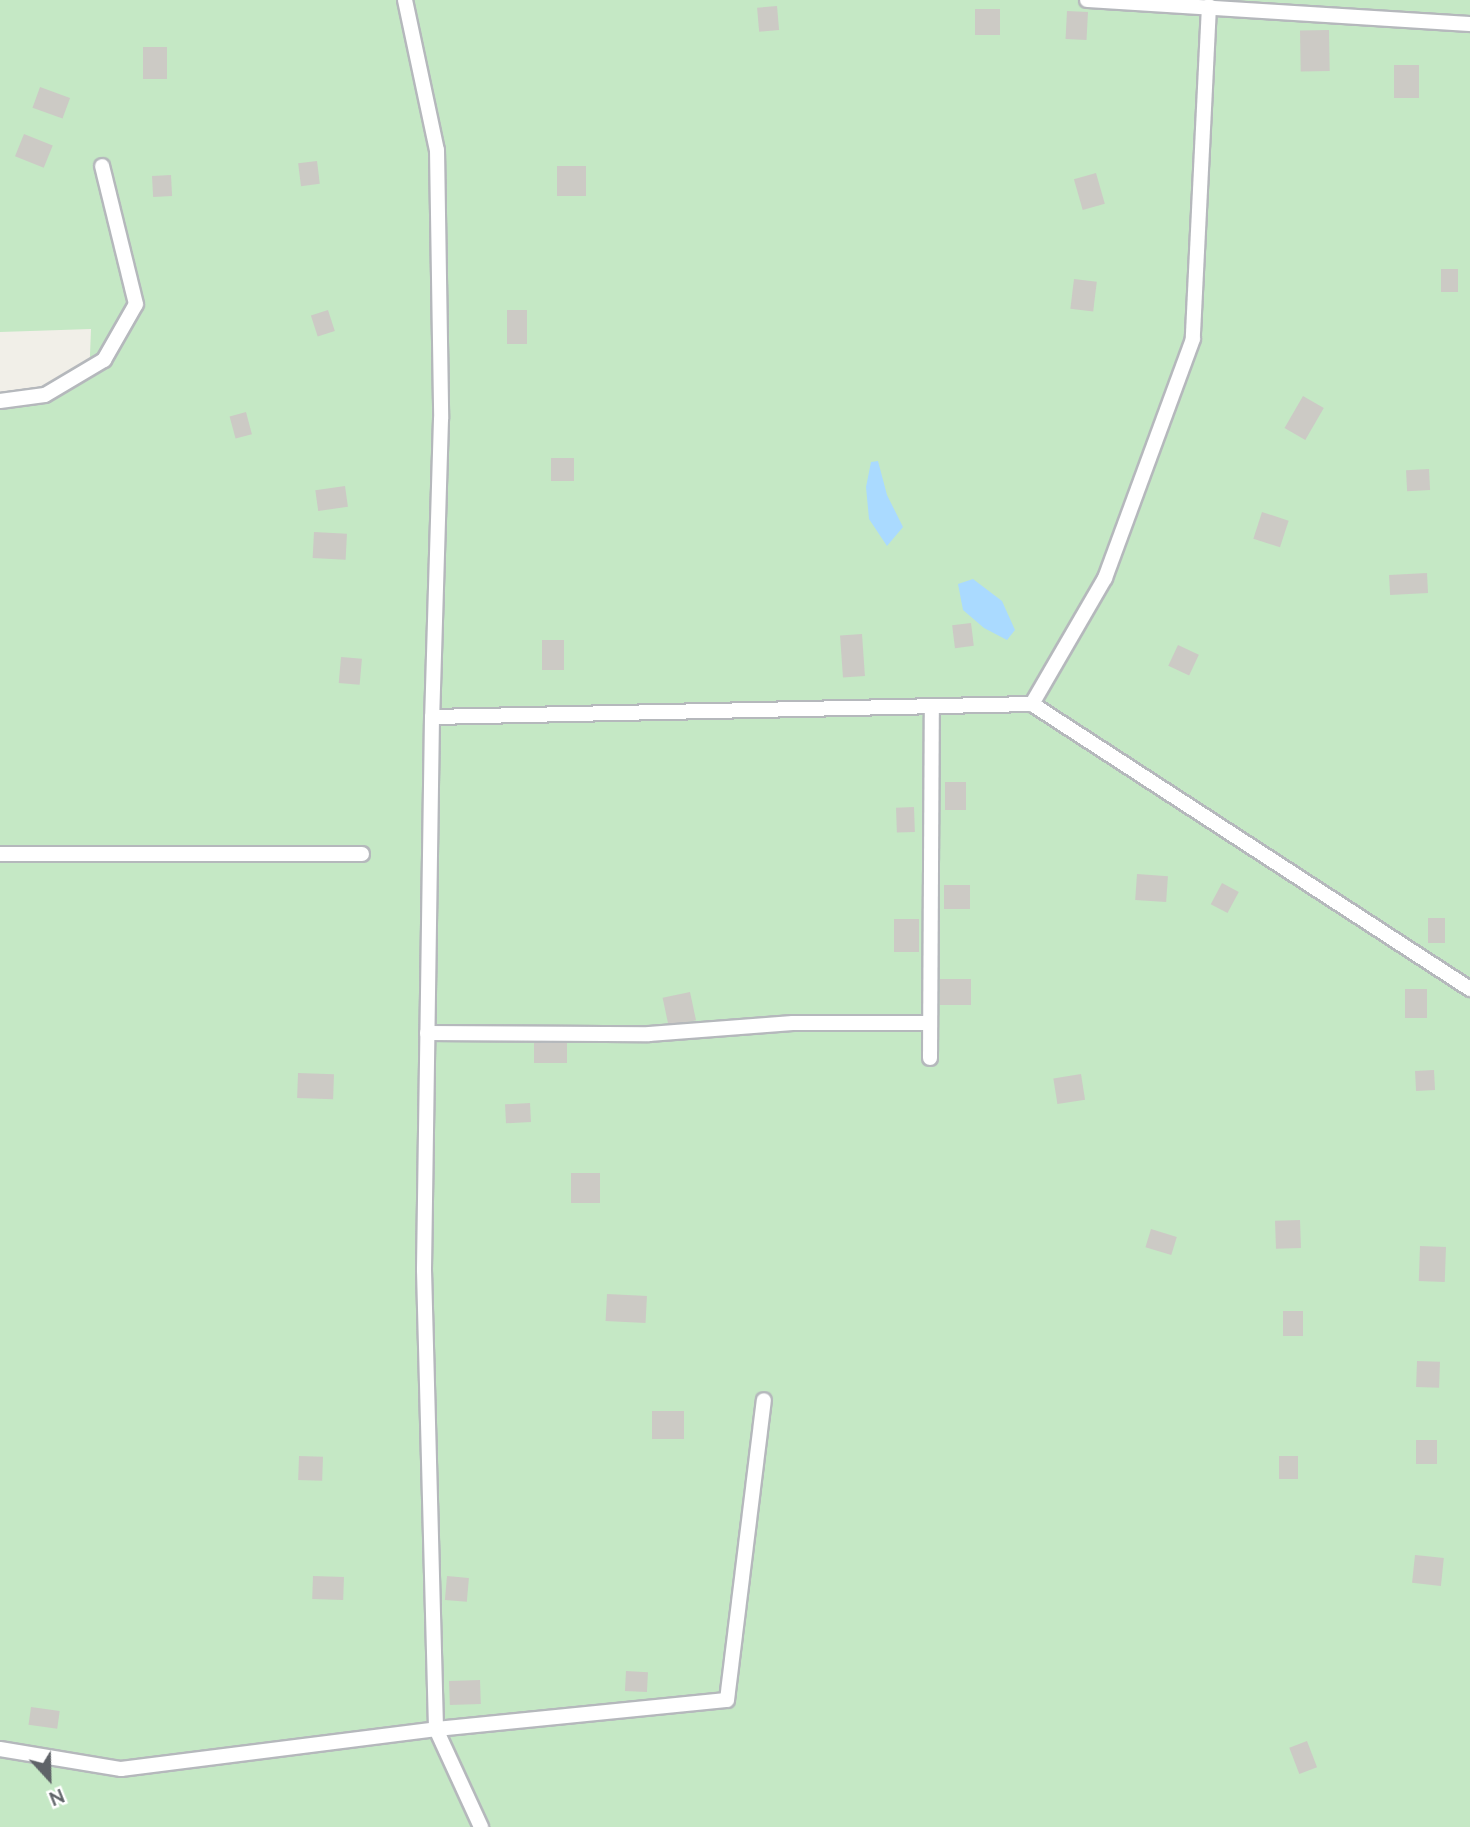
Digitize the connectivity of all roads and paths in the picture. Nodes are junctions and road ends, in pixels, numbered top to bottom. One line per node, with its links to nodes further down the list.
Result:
1 (405, 0): 9 (lane)
2 (1087, 0): 3 (lane)
3 (1209, 6): 4 (lane); 7 (lane)
4 (1470, 24)
5 (102, 166): 6 (lane)
6 (0, 401)
7 (1032, 704): 8 (lane); 12 (lane)
8 (932, 706): 9 (lane); 13 (lane)
9 (432, 717): 14 (lane)
10 (0, 854): 11 (lane)
11 (362, 854)
12 (1470, 989)
13 (930, 1023): 14 (lane); 15 (lane)
14 (427, 1033): 17 (lane)
15 (930, 1058)
16 (764, 1400): 17 (lane)
17 (436, 1730): 18 (lane); 19 (lane)
18 (0, 1749)
19 (481, 1827)

